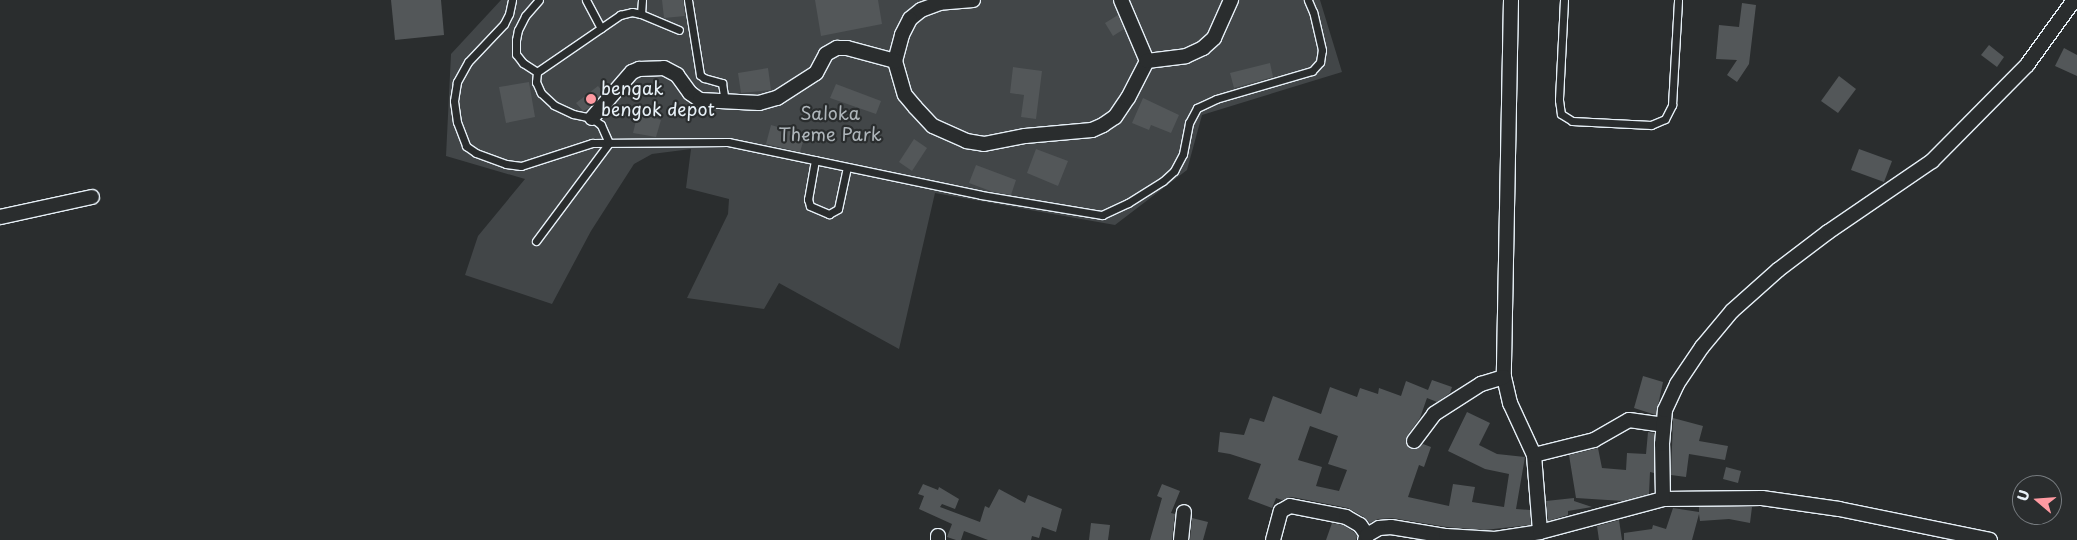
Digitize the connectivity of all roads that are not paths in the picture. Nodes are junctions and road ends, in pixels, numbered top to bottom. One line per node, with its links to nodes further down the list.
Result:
1 (512, 0): 22 (lane)
2 (539, 0): 19 (lane)
3 (586, 0): 15 (lane)
4 (642, 0): 14 (lane)
5 (688, 0): 20 (lane)
6 (973, 0): 17 (street)
7 (1121, 0): 18 (street)
8 (1231, 0): 18 (street)
9 (1308, 0): 24 (lane)
10 (1511, 0): 28 (street)
11 (1564, 0): 12 (lane)
12 (1678, 0)
13 (2074, 0): 29 (street)
14 (641, 14): 15 (lane); 16 (lane)
15 (601, 28): 19 (lane)
16 (679, 30)
17 (895, 61): 18 (street); 20 (street)
18 (1147, 61)
19 (537, 72): 21 (lane)
20 (724, 102): 21 (street)
21 (592, 118): 22 (lane)
22 (609, 143): 23 (lane); 27 (lane)
23 (815, 160): 24 (lane); 24 (lane)
24 (848, 167)
25 (92, 197): 26 (street)
26 (0, 217)
27 (536, 241)
28 (1504, 377): 30 (street); 31 (street)
29 (1662, 425): 31 (street); 32 (street)
30 (1414, 441)
31 (1534, 455): 34 (street)
32 (1663, 499): 34 (street); 38 (street)
33 (1184, 512): 36 (street)
34 (1540, 532): 35 (street)
35 (1366, 537): 37 (street)
36 (1181, 540)
37 (1273, 540)
38 (1990, 540)

